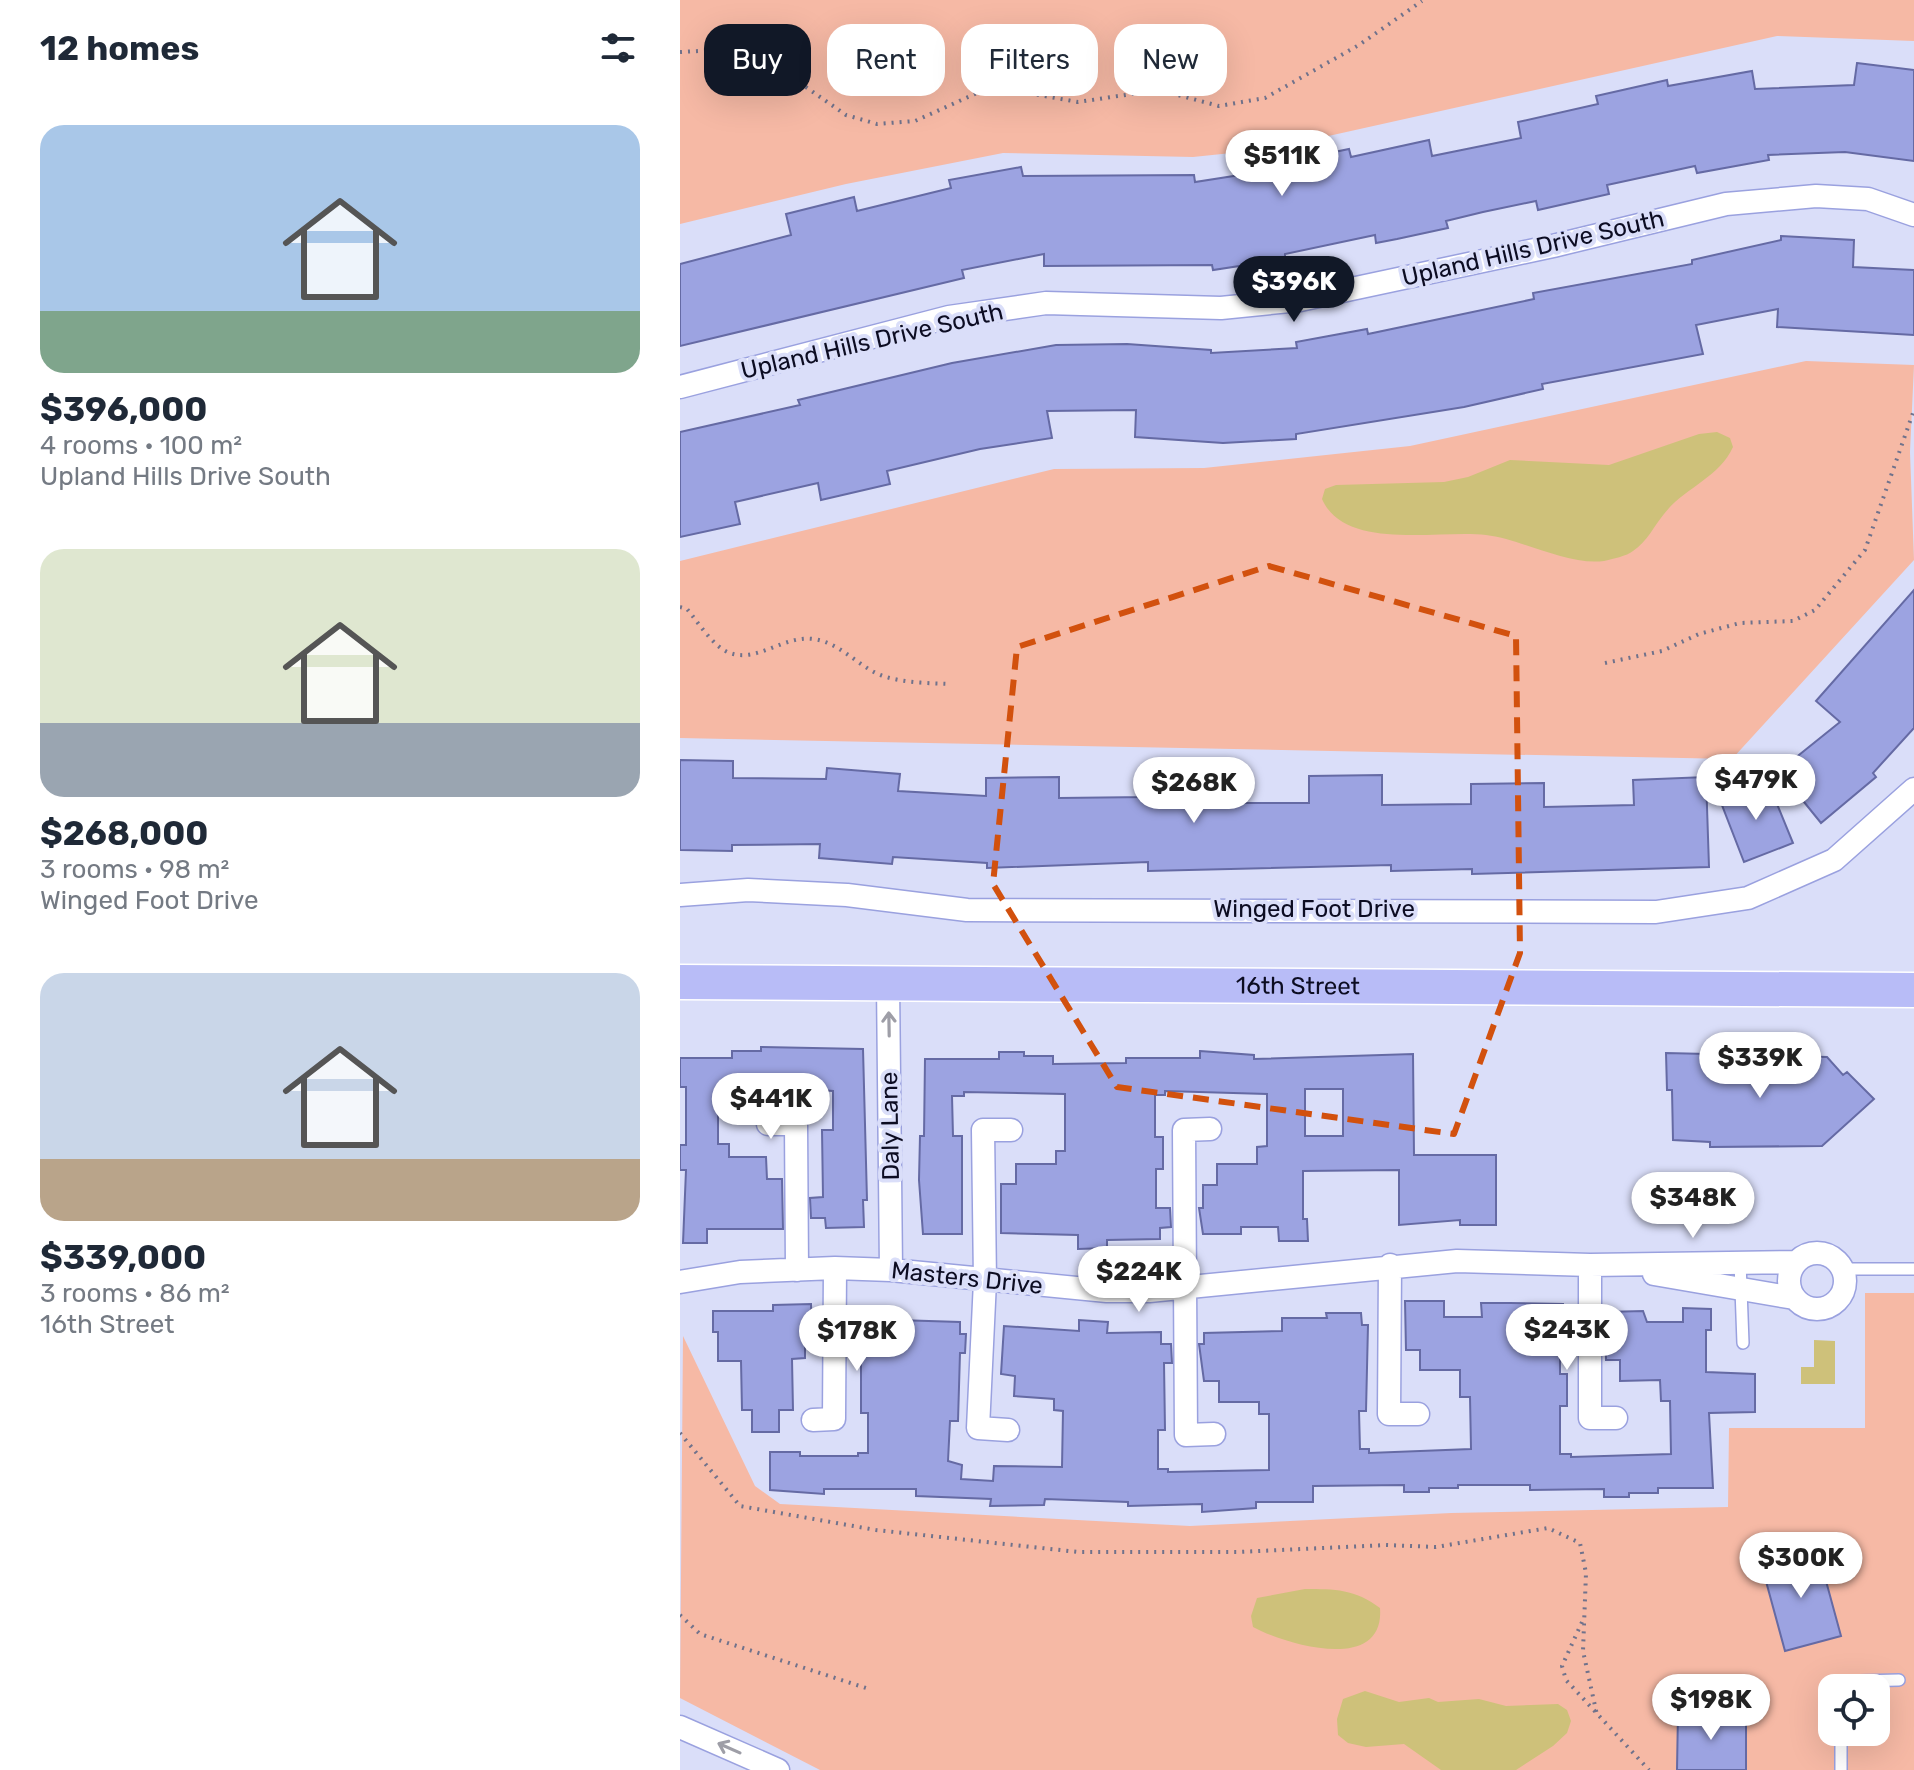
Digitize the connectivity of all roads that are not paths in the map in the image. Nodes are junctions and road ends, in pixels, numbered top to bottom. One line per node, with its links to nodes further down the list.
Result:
1 (1914, 215): 2 (street, Upland Hills Drive South)
2 (680, 387)
3 (1914, 789): 4 (street, Winged Foot Drive)
4 (680, 895)
5 (680, 982): 6 (main road, 16th Street)
6 (888, 982): 7 (main road, 16th Street); 19 (street, Daly Lane, one-way to 6)
7 (1914, 990)
8 (768, 1124): 18 (street)
9 (1210, 1129): 23 (street)
10 (1011, 1130): 20 (street)
11 (1740, 1262): 12 (street, Masters Drive); 14 (street, Masters Drive); 22 (lane)
12 (1796, 1262): 16 (street, Masters Drive); 24 (street)
13 (1390, 1265): 14 (street, Masters Drive); 23 (street, Masters Drive); 26 (street)
14 (1590, 1265): 22 (street, Masters Drive); 27 (street)
15 (835, 1268): 18 (street, Masters Drive); 19 (street, Masters Drive); 28 (street)
16 (1843, 1269): 17 (lane); 24 (street, Masters Drive)
17 (1914, 1269)
18 (797, 1270): 21 (street, Masters Drive)
19 (891, 1270): 20 (street, Masters Drive)
20 (985, 1281): 23 (street, Masters Drive); 29 (street)
21 (680, 1282)
22 (1741, 1287): 24 (street, Masters Drive); 25 (lane)
23 (1185, 1290): 30 (street)
24 (1794, 1298)
25 (1743, 1343)
26 (1418, 1414)
27 (1616, 1418)
28 (813, 1420)
29 (1008, 1430)
30 (1214, 1434)
31 (1890, 1680): 32 (lane)
32 (1899, 1680)
33 (680, 1727): 35 (street, one-way to 33)
34 (1841, 1746): 36 (lane)
35 (778, 1770)
36 (1841, 1770)

